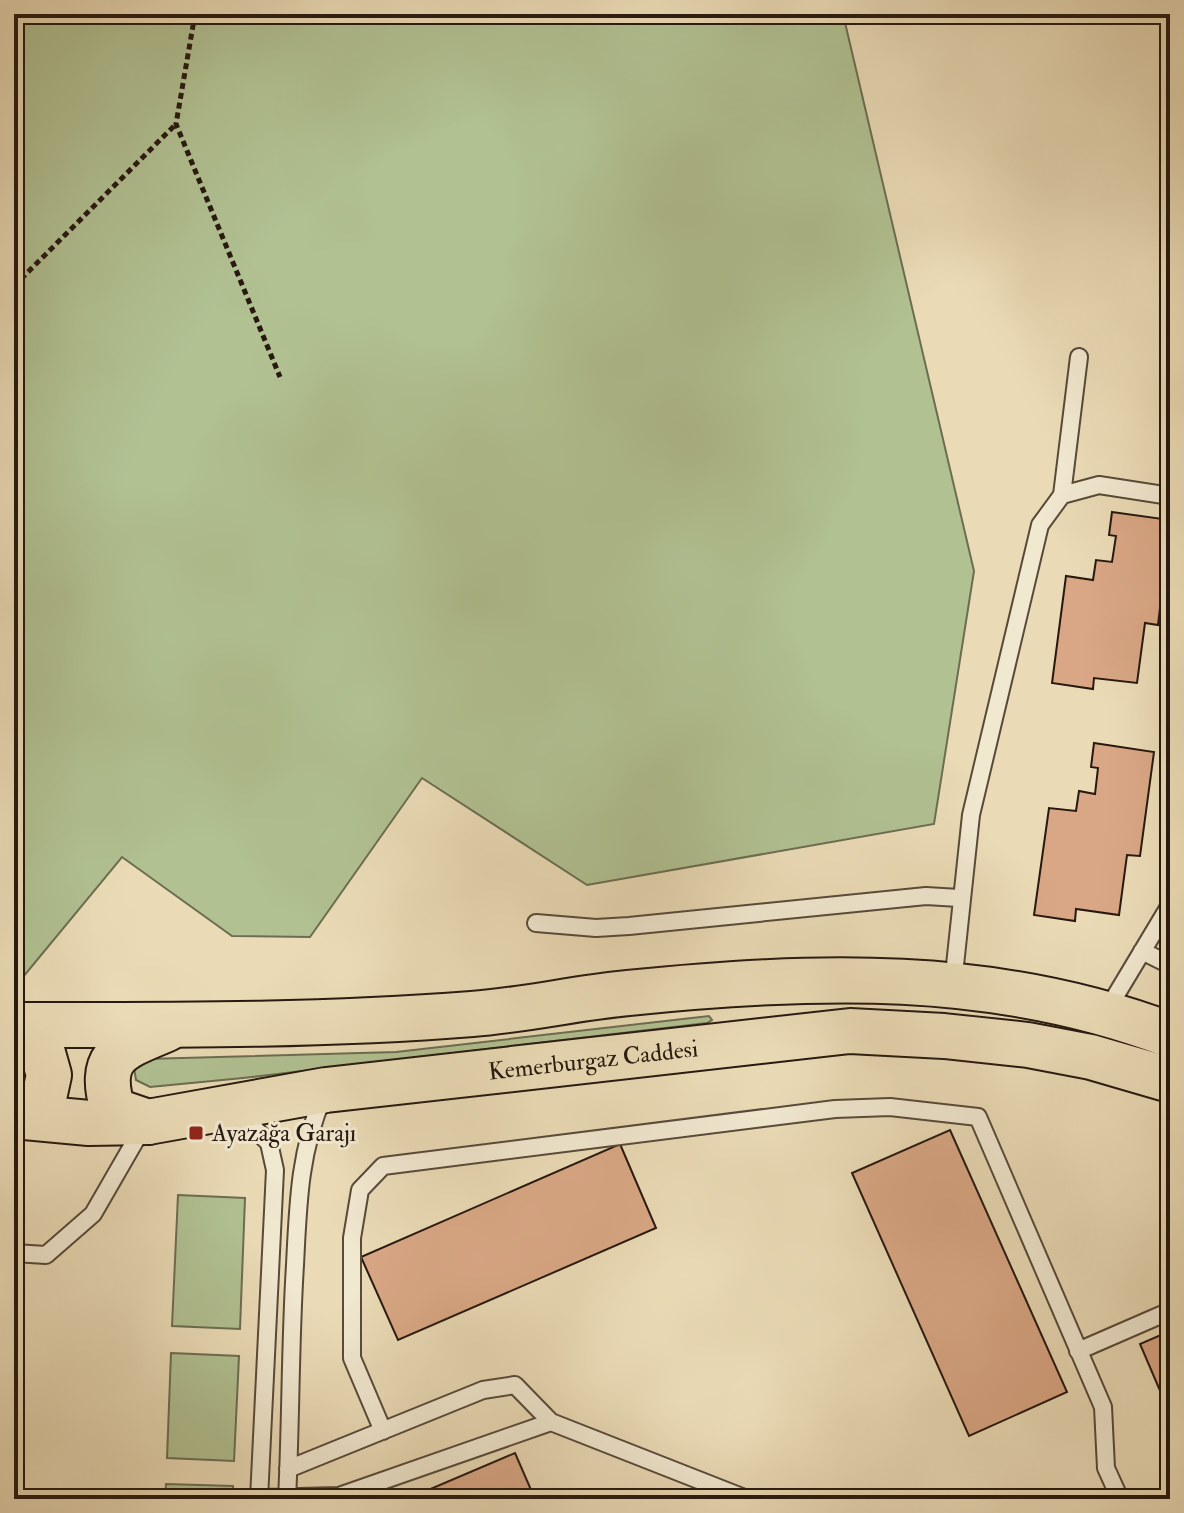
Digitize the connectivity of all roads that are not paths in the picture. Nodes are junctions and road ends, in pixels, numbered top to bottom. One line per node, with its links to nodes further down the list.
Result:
1 (1079, 357): 2 (lane)
2 (1062, 495): 3 (lane); 4 (lane)
3 (1170, 496)
4 (959, 898): 6 (lane); 9 (lane)
5 (1170, 905): 7 (lane)
6 (536, 923)
7 (1142, 951): 8 (lane); 10 (lane)
8 (1170, 965)
9 (952, 985): 10 (main road); 11 (main road)
10 (1106, 1012): 13 (main road)
11 (176, 1025): 12 (main road); 18 (main road)
12 (14, 1027): 17 (main road)
13 (1170, 1035)
14 (1170, 1080): 15 (main road, Kemerburgaz Caddesi)
15 (326, 1090): 16 (main road, Kemerburgaz Caddesi); 24 (lane)
16 (241, 1104): 18 (main road, Kemerburgaz Caddesi); 26 (lane)
17 (15, 1116): 18 (main road, Kemerburgaz Caddesi)
18 (148, 1122): 19 (lane)
19 (14, 1253)
20 (1170, 1311): 21 (lane)
21 (1078, 1351): 23 (lane); 28 (lane)
22 (551, 1422): 23 (lane); 25 (lane); 27 (lane)
23 (383, 1431): 24 (lane)
24 (288, 1469): 25 (lane)
25 (288, 1498): 26 (lane)
26 (259, 1499)
27 (747, 1499)
28 (1120, 1499)

